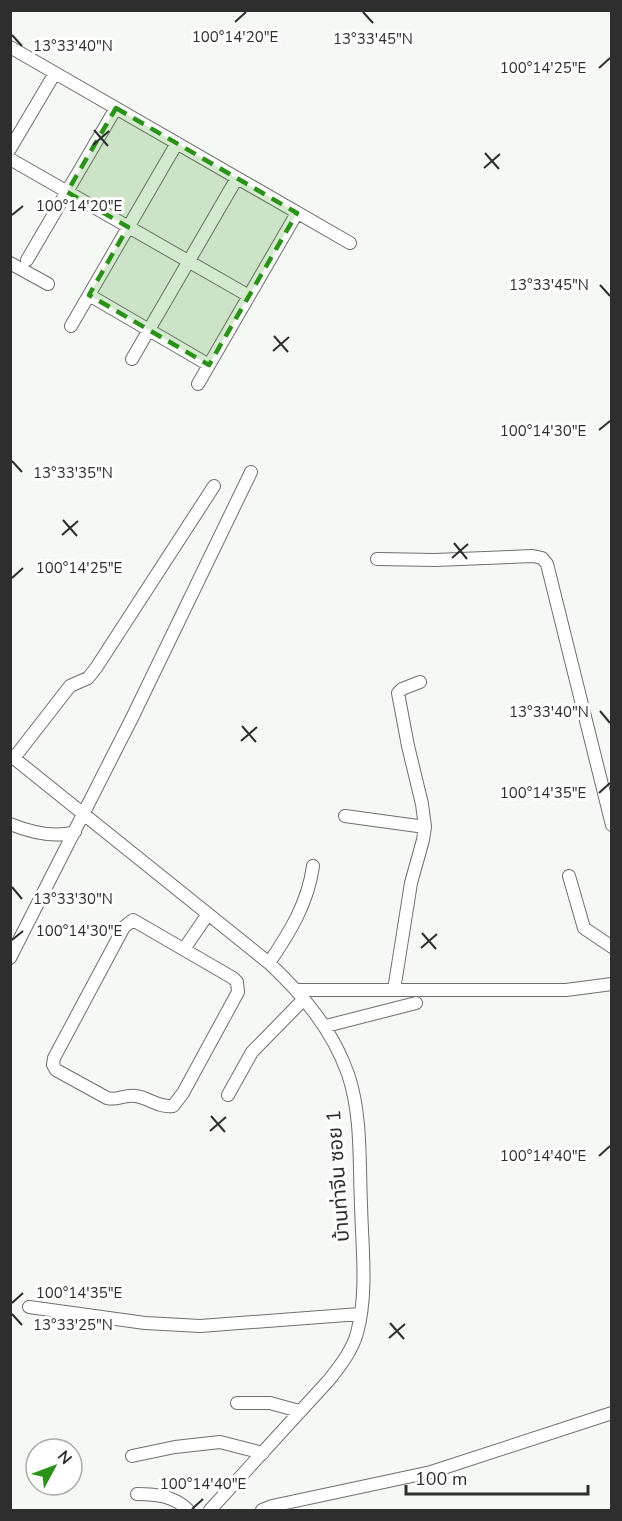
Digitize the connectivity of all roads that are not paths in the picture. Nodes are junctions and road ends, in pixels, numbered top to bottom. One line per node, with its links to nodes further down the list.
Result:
1 (10, 47): 2 (street)
2 (55, 73): 3 (street); 5 (street)
3 (116, 108): 4 (street); 8 (street)
4 (177, 143): 7 (street); 10 (street)
5 (10, 149)
6 (10, 159): 8 (street)
7 (237, 178): 9 (street); 13 (street)
8 (67, 192): 10 (street); 12 (street)
9 (297, 213): 11 (street); 17 (street)
10 (128, 227): 13 (street); 16 (street)
11 (350, 243)
12 (27, 260)
13 (189, 262): 17 (street); 19 (street)
14 (10, 263): 15 (street)
15 (48, 284)
16 (89, 295): 18 (street); 19 (street)
17 (249, 296): 21 (street)
18 (71, 326)
19 (149, 330): 20 (street); 21 (street)
20 (132, 359)
21 (209, 365): 22 (street)
22 (198, 384)
23 (251, 471): 28 (street)
24 (214, 486): 27 (street)
25 (376, 559): 31 (street)
26 (420, 682): 32 (street)
27 (12, 756): 28 (street, บ้านท่าจีน ซอย 1)
28 (85, 814): 33 (street); 36 (street, บ้านท่าจีน ซอย 1)
29 (345, 816): 32 (street)
30 (10, 824): 33 (street)
31 (612, 825)
32 (425, 826): 42 (street)
33 (75, 832): 39 (street)
34 (313, 866): 40 (street)
35 (569, 876): 37 (street)
36 (208, 914): 38 (street); 40 (street, บ้านท่าจีน ซอย 1)
37 (612, 947)
38 (184, 949): 38 (street)
39 (10, 958)
40 (269, 963): 43 (street, บ้านท่าจีน ซอย 1)
41 (612, 984): 42 (street)
42 (394, 990): 43 (street)
43 (300, 994): 45 (street, บ้านท่าจีน ซอย 1); 46 (street)
44 (416, 1002): 45 (street)
45 (326, 1026): 48 (street, บ้านท่าจีน ซอย 1)
46 (228, 1095)
47 (28, 1306): 48 (street)
48 (360, 1314): 50 (street, บ้านท่าจีน ซอย 1)
49 (237, 1403): 50 (street)
50 (299, 1411): 52 (street, บ้านท่าจีน ซอย 1)
51 (612, 1413): 57 (street)
52 (263, 1453): 53 (street); 56 (street, บ้านท่าจีน ซอย 1)
53 (132, 1456)
54 (137, 1494): 55 (street)
55 (188, 1510)
56 (210, 1510)
57 (262, 1510)

